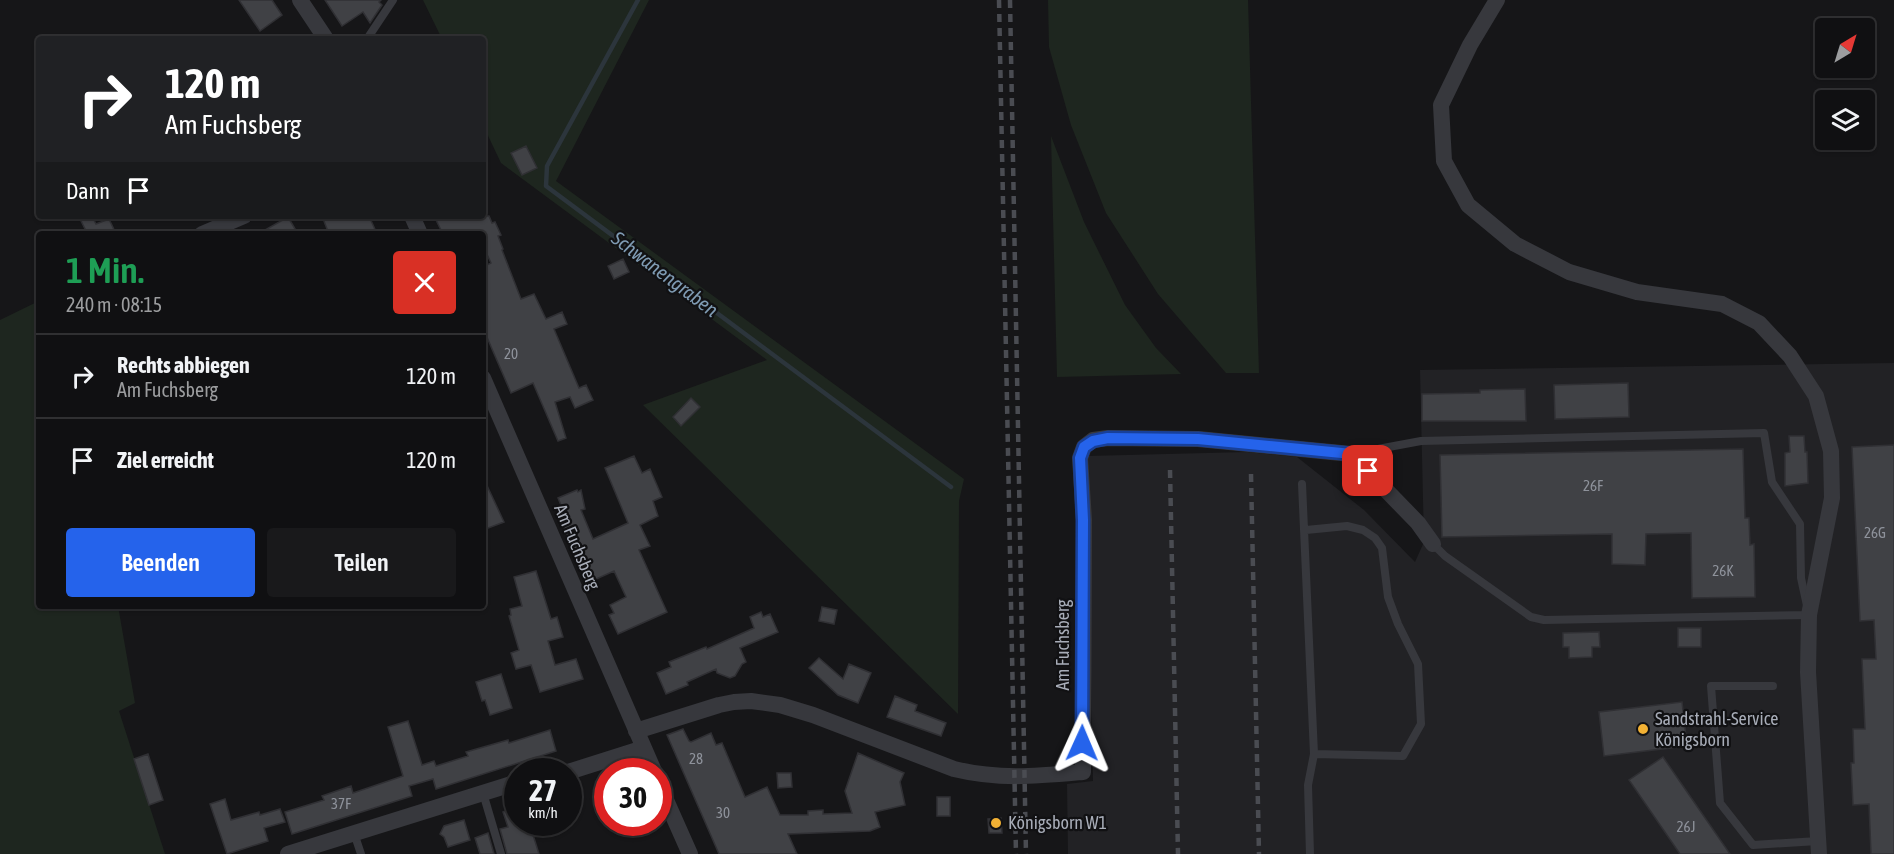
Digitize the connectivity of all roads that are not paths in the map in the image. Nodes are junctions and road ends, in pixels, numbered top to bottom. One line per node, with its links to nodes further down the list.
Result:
1 (300, 0): 4 (street)
2 (393, 0): 5 (lane)
3 (1497, 0): 13 (street)
4 (324, 36)
5 (368, 36)
6 (237, 219): 7 (street)
7 (209, 231)
8 (486, 385): 15 (street, Am Fuchsberg)
9 (1352, 454): 12 (street); 13 (lane); 15 (street, Am Fuchsberg)
10 (1302, 484): 11 (lane)
11 (1306, 530): 17 (lane); 17 (lane)
12 (1433, 544): 13 (lane)
13 (1809, 615): 24 (street)
14 (1773, 686): 24 (lane)
15 (636, 730): 16 (street, Am Fuchsberg)
16 (644, 748): 18 (street, Am Fuchsberg); 19 (street)
17 (1314, 753): 29 (lane)
18 (648, 758)
19 (582, 768)
20 (504, 786): 21 (street)
21 (483, 792): 23 (street); 27 (lane)
22 (672, 814): 28 (street)
23 (354, 833): 25 (street); 26 (lane)
24 (1818, 848)
25 (288, 854)
26 (361, 854)
27 (501, 854)
28 (690, 854)
29 (1310, 854)

